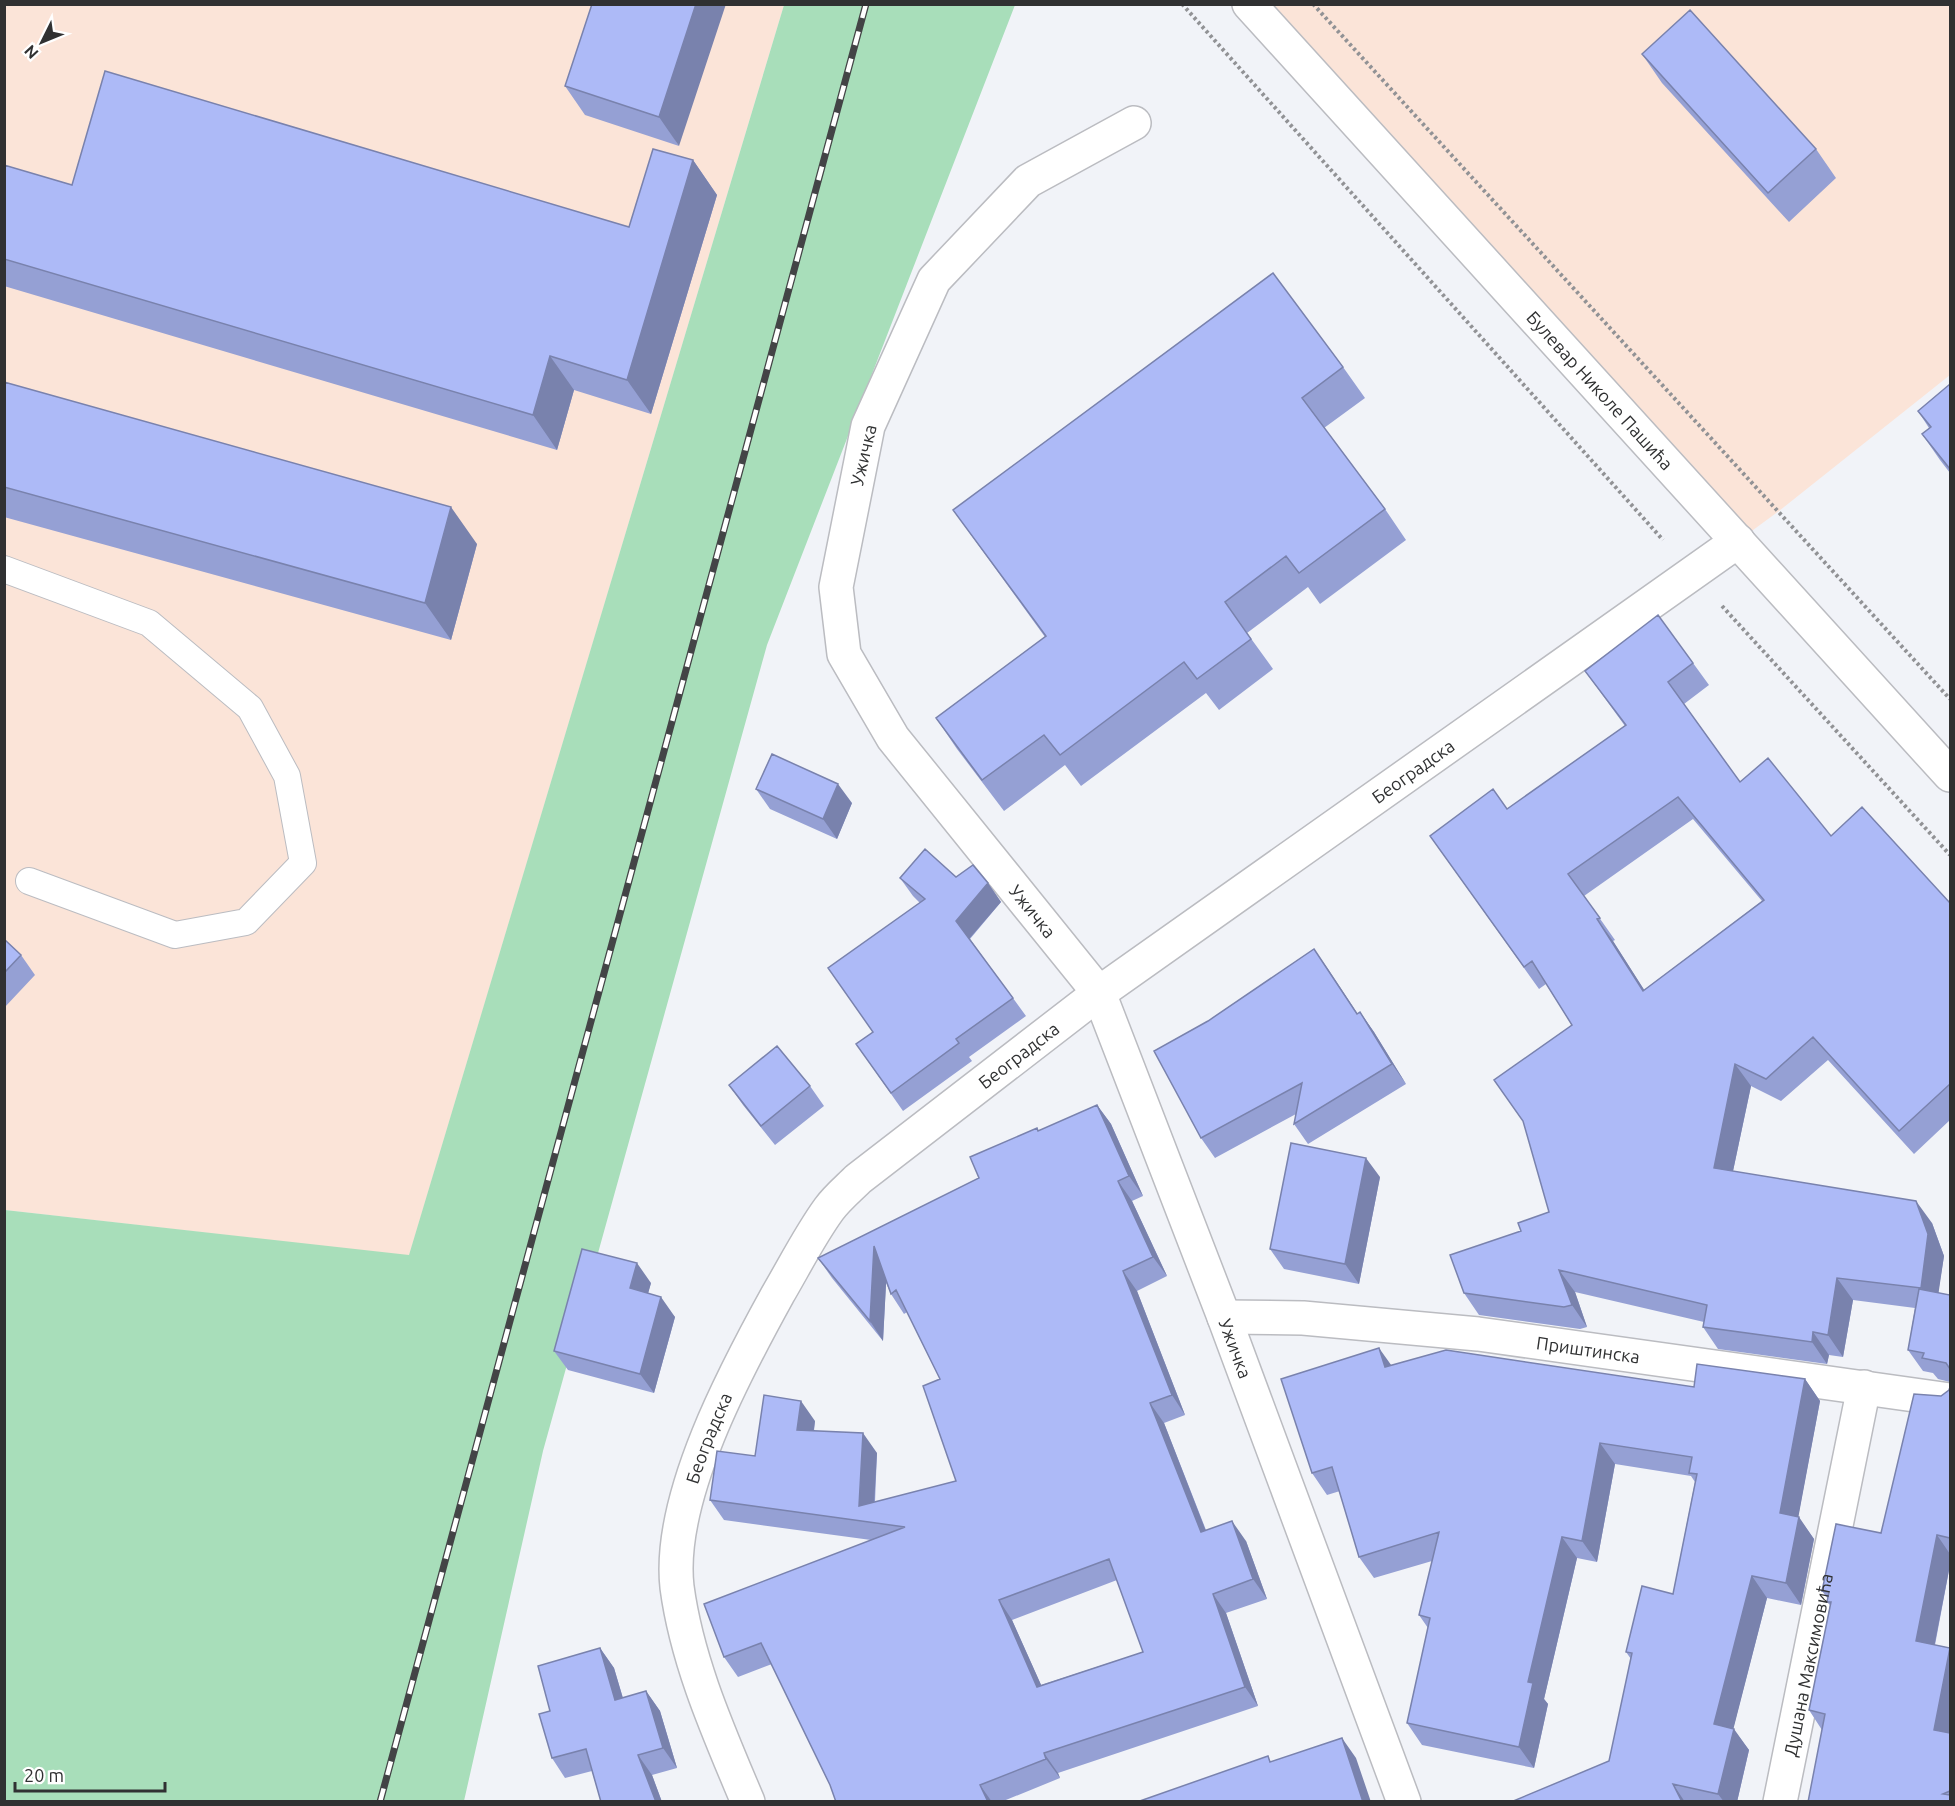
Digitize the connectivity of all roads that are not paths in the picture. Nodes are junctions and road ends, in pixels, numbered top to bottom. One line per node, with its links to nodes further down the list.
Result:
1 (1250, 4): 3 (street, Булевар Николе Пашића)
2 (1134, 123): 7 (street, Ужичка)
3 (1738, 541): 5 (street, Булевар Николе Пашића); 7 (street, Београдска)
4 (4, 569): 6 (lane)
5 (1950, 775)
6 (29, 881)
7 (1099, 993): 8 (street, Ужичка); 11 (street, Београдска)
8 (1224, 1317): 9 (street, Приштинска); 12 (street, Ужичка)
9 (1864, 1387): 10 (street, Приштинска); 13 (street, Душана Максимовића)
10 (1950, 1400)
11 (748, 1802)
12 (1404, 1802)
13 (1780, 1802)

